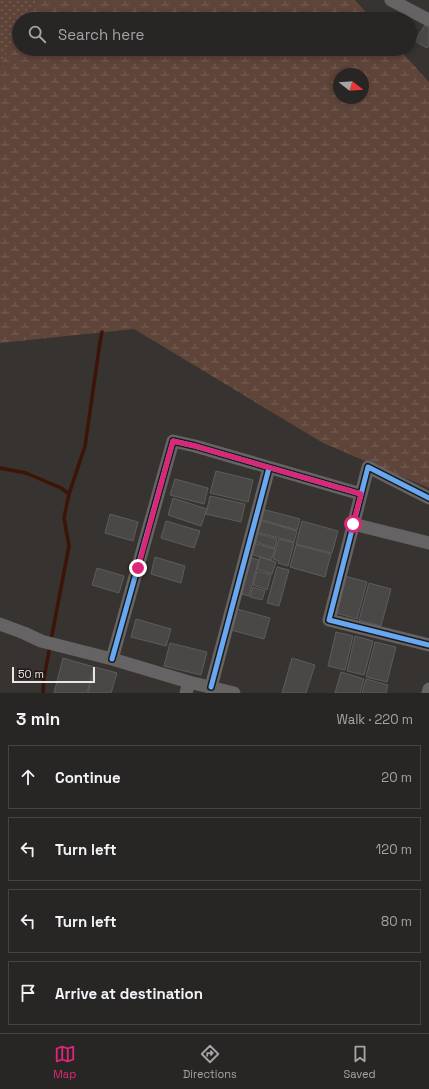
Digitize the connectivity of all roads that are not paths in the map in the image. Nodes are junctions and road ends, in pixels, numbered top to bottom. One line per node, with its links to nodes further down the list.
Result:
1 (392, 0): 2 (street)
2 (414, 12)
3 (417, 14): 4 (street)
4 (429, 20)
5 (269, 468): 6 (street); 12 (street); 13 (street)
6 (361, 494): 7 (street); 8 (street)
7 (429, 498)
8 (353, 524): 9 (street); 11 (street)
9 (429, 543)
10 (0, 624): 12 (street)
11 (429, 645)
12 (112, 659): 14 (street)
13 (211, 687): 14 (street); 16 (street)
14 (188, 688)
15 (429, 690): 17 (street)
16 (234, 693)
17 (428, 693)

